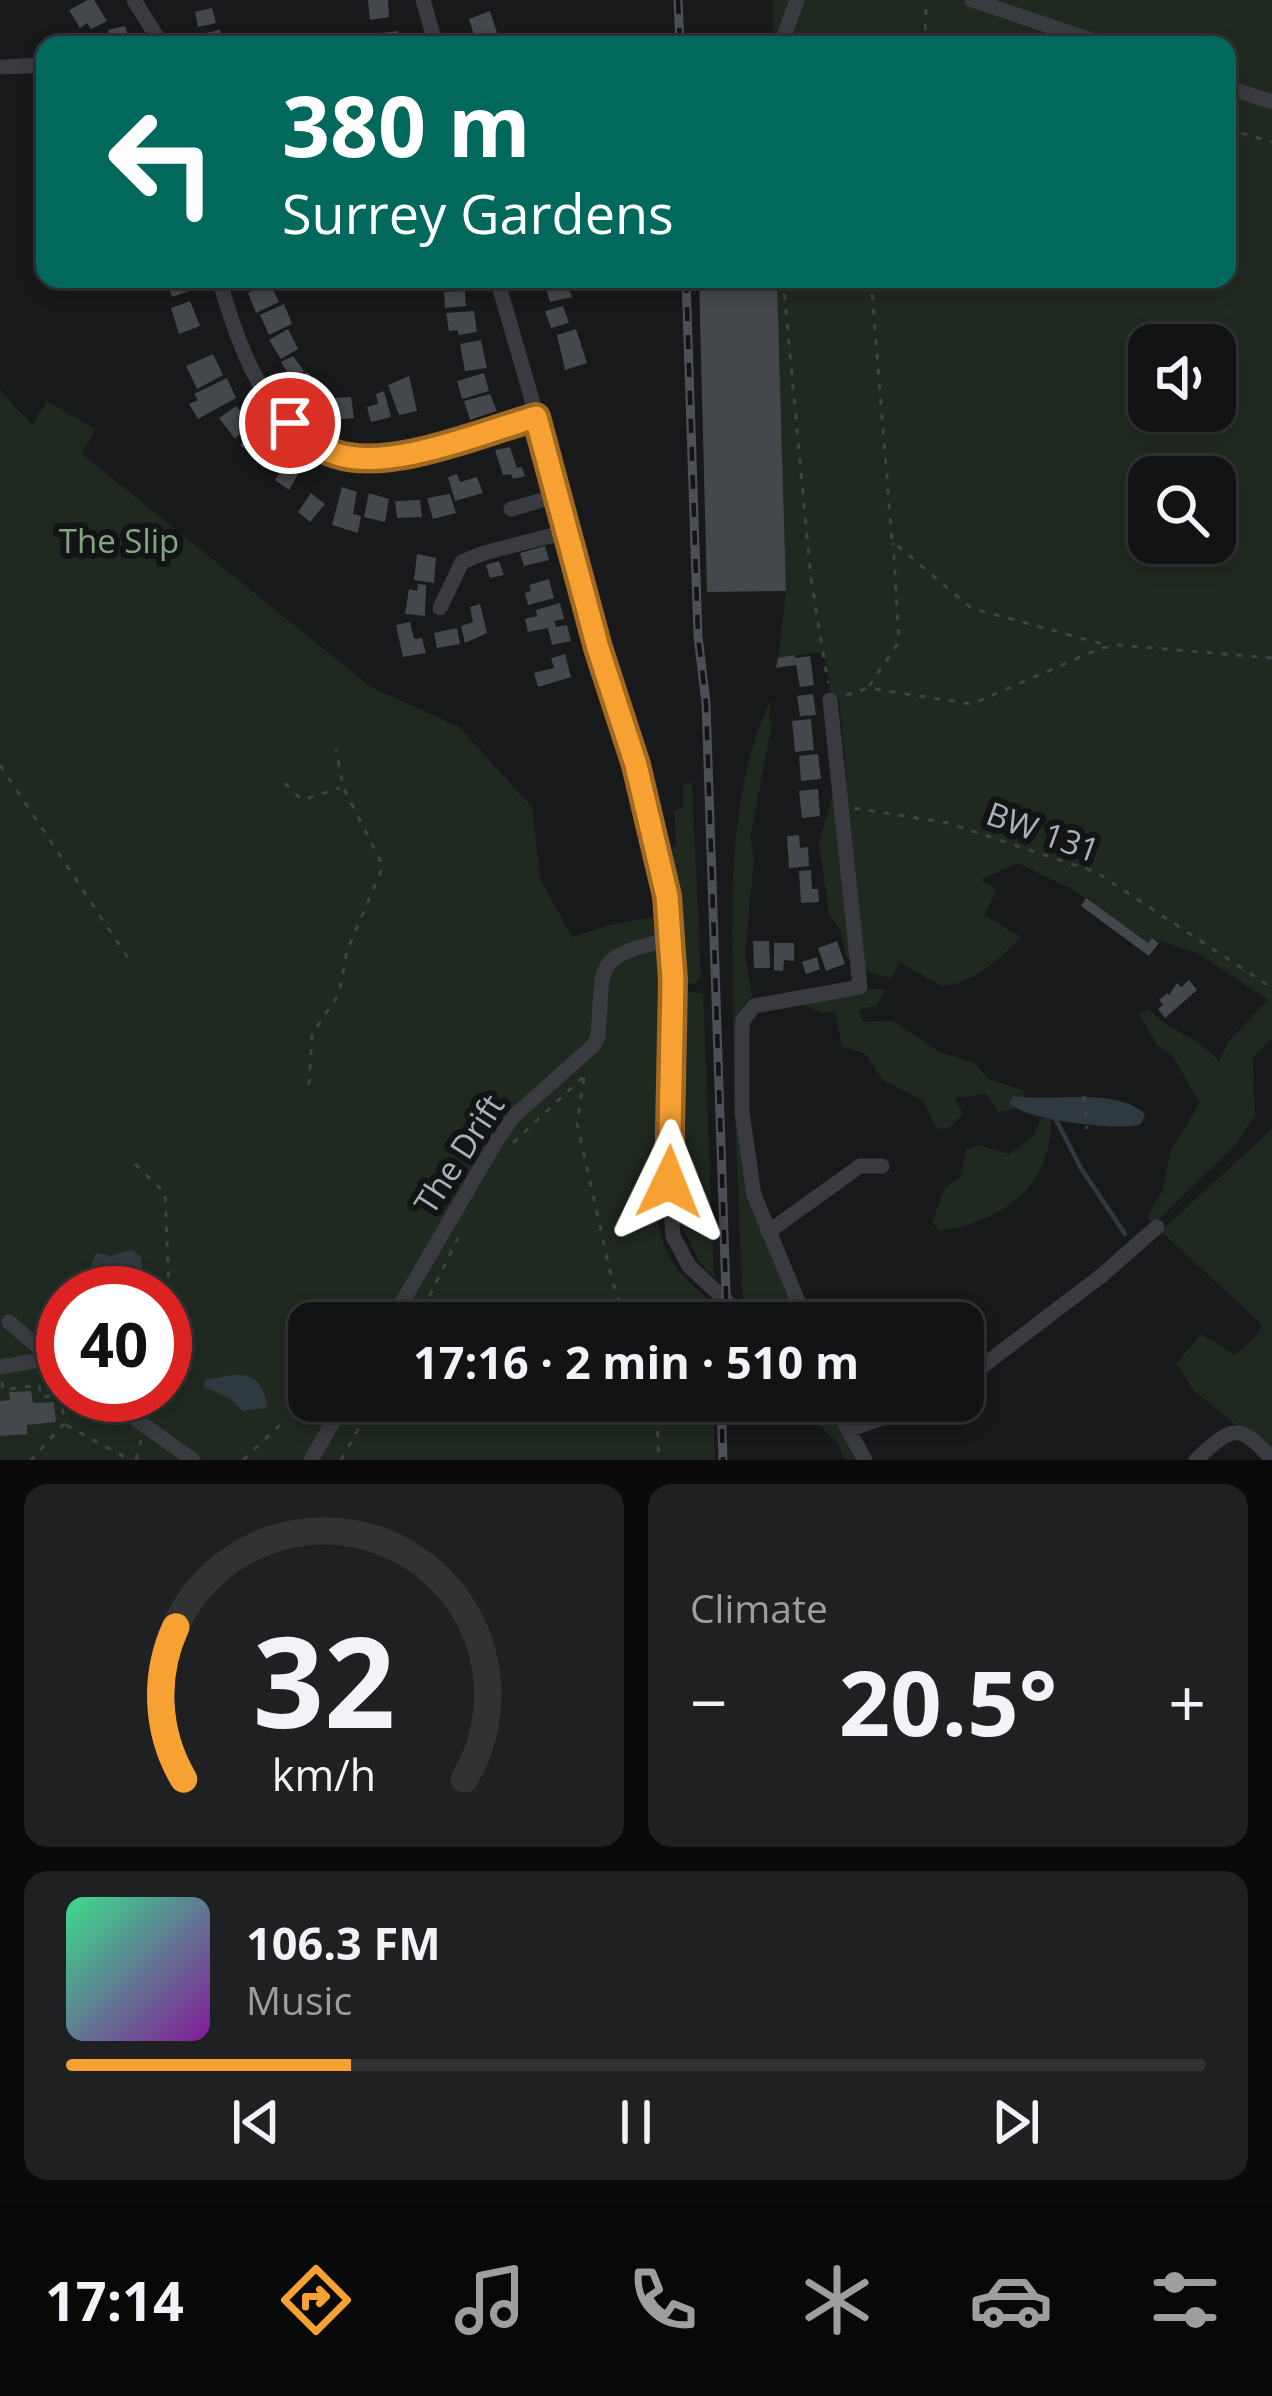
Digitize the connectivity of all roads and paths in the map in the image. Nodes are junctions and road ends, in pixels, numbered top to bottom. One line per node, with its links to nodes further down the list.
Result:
1 (134, 0): 6 (street)
2 (423, 0): 7 (street)
3 (797, 0): 8 (street)
4 (926, 0): 9 (path)
5 (972, 0): 10 (street)
6 (156, 36)
7 (433, 36)
8 (784, 36)
9 (925, 36)
10 (1079, 36)
11 (36, 65): 12 (street)
12 (3, 67)
13 (1236, 90): 14 (street)
14 (1272, 102)
15 (1236, 132): 16 (path)
16 (1272, 142)
17 (222, 288): 21 (street)
18 (499, 288): 21 (street)
19 (784, 288): 30 (path)
20 (873, 288): 25 (path)
21 (536, 417): 22 (street)
22 (557, 496): 23 (street); 24 (street)
23 (511, 509)
24 (570, 530): 26 (street); 36 (street)
25 (892, 541): 27 (path); 29 (path)
26 (440, 608)
27 (1112, 646): 28 (path); 29 (path)
28 (1272, 658)
29 (868, 688): 30 (path)
30 (830, 700): 35 (street)
31 (336, 749): 34 (path)
32 (0, 765): 37 (path)
33 (285, 783): 34 (path)
34 (343, 787): 39 (path)
35 (841, 805): 38 (path, BW 131); 46 (street)
36 (672, 939): 49 (street, The Drift); 52 (street)
37 (132, 964)
38 (1272, 988)
39 (309, 1085)
40 (1084, 1096): 41 (path)
41 (1087, 1129)
42 (500, 1155): 51 (path)
43 (135, 1164): 48 (path)
44 (882, 1166): 46 (street)
45 (1157, 1227): 57 (street)
46 (768, 1232): 53 (street)
47 (460, 1233): 50 (path)
48 (168, 1266)
49 (403, 1302)
50 (426, 1302)
51 (619, 1302)
52 (728, 1302)
53 (798, 1302)
54 (9, 1322): 55 (street)
55 (36, 1345)
56 (36, 1364): 58 (street)
57 (984, 1365)
58 (0, 1367): 66 (path)
59 (284, 1421): 72 (path)
60 (140, 1422): 71 (street)
61 (333, 1422): 73 (street)
62 (362, 1422): 74 (path)
63 (657, 1422): 75 (path)
64 (846, 1422): 67 (street)
65 (870, 1422): 67 (street)
66 (64, 1424): 69 (path); 70 (path)
67 (850, 1429): 76 (street)
68 (1272, 1459): 77 (street)
69 (31, 1460)
70 (130, 1460)
71 (193, 1460)
72 (243, 1460)
73 (311, 1460)
74 (341, 1460)
75 (659, 1460)
76 (865, 1460)
77 (1196, 1460)

